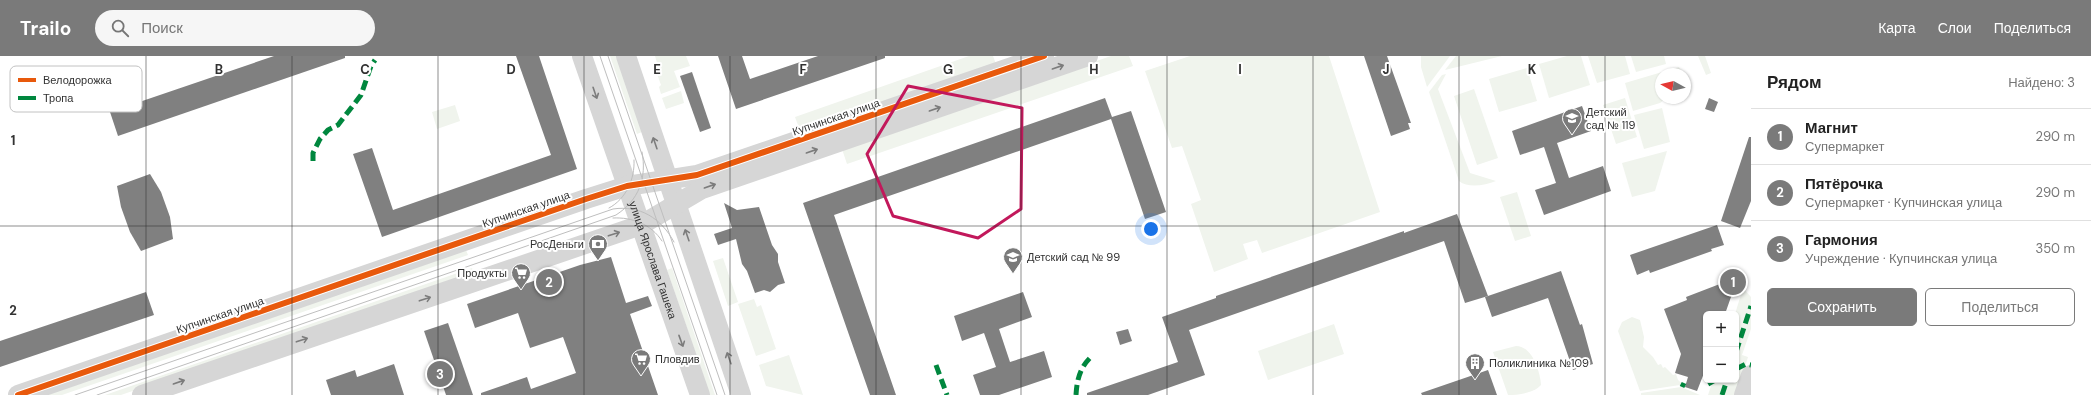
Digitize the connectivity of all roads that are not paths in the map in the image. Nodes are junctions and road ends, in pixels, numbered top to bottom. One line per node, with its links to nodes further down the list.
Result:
1 (582, 56): 6 (street, улица Ярослава Гашека, one-way to 6)
2 (626, 56): 5 (street, one-way to 2)
3 (1044, 56): 5 (street, Купчинская улица)
4 (1088, 56): 7 (street, one-way to 4)
5 (668, 180): 6 (street, Купчинская улица); 7 (street)
6 (627, 186): 8 (street, улица Ярослава Гашека); 10 (street, Купчинская улица)
7 (676, 205): 8 (street); 13 (street, one-way to 7)
8 (641, 225): 11 (street, one-way to 8); 12 (street, улица Ярослава Гашека, one-way to 12)
9 (1751, 375): 14 (street)
10 (18, 395)
11 (142, 395)
12 (700, 395)
13 (742, 395)
14 (1744, 395)

